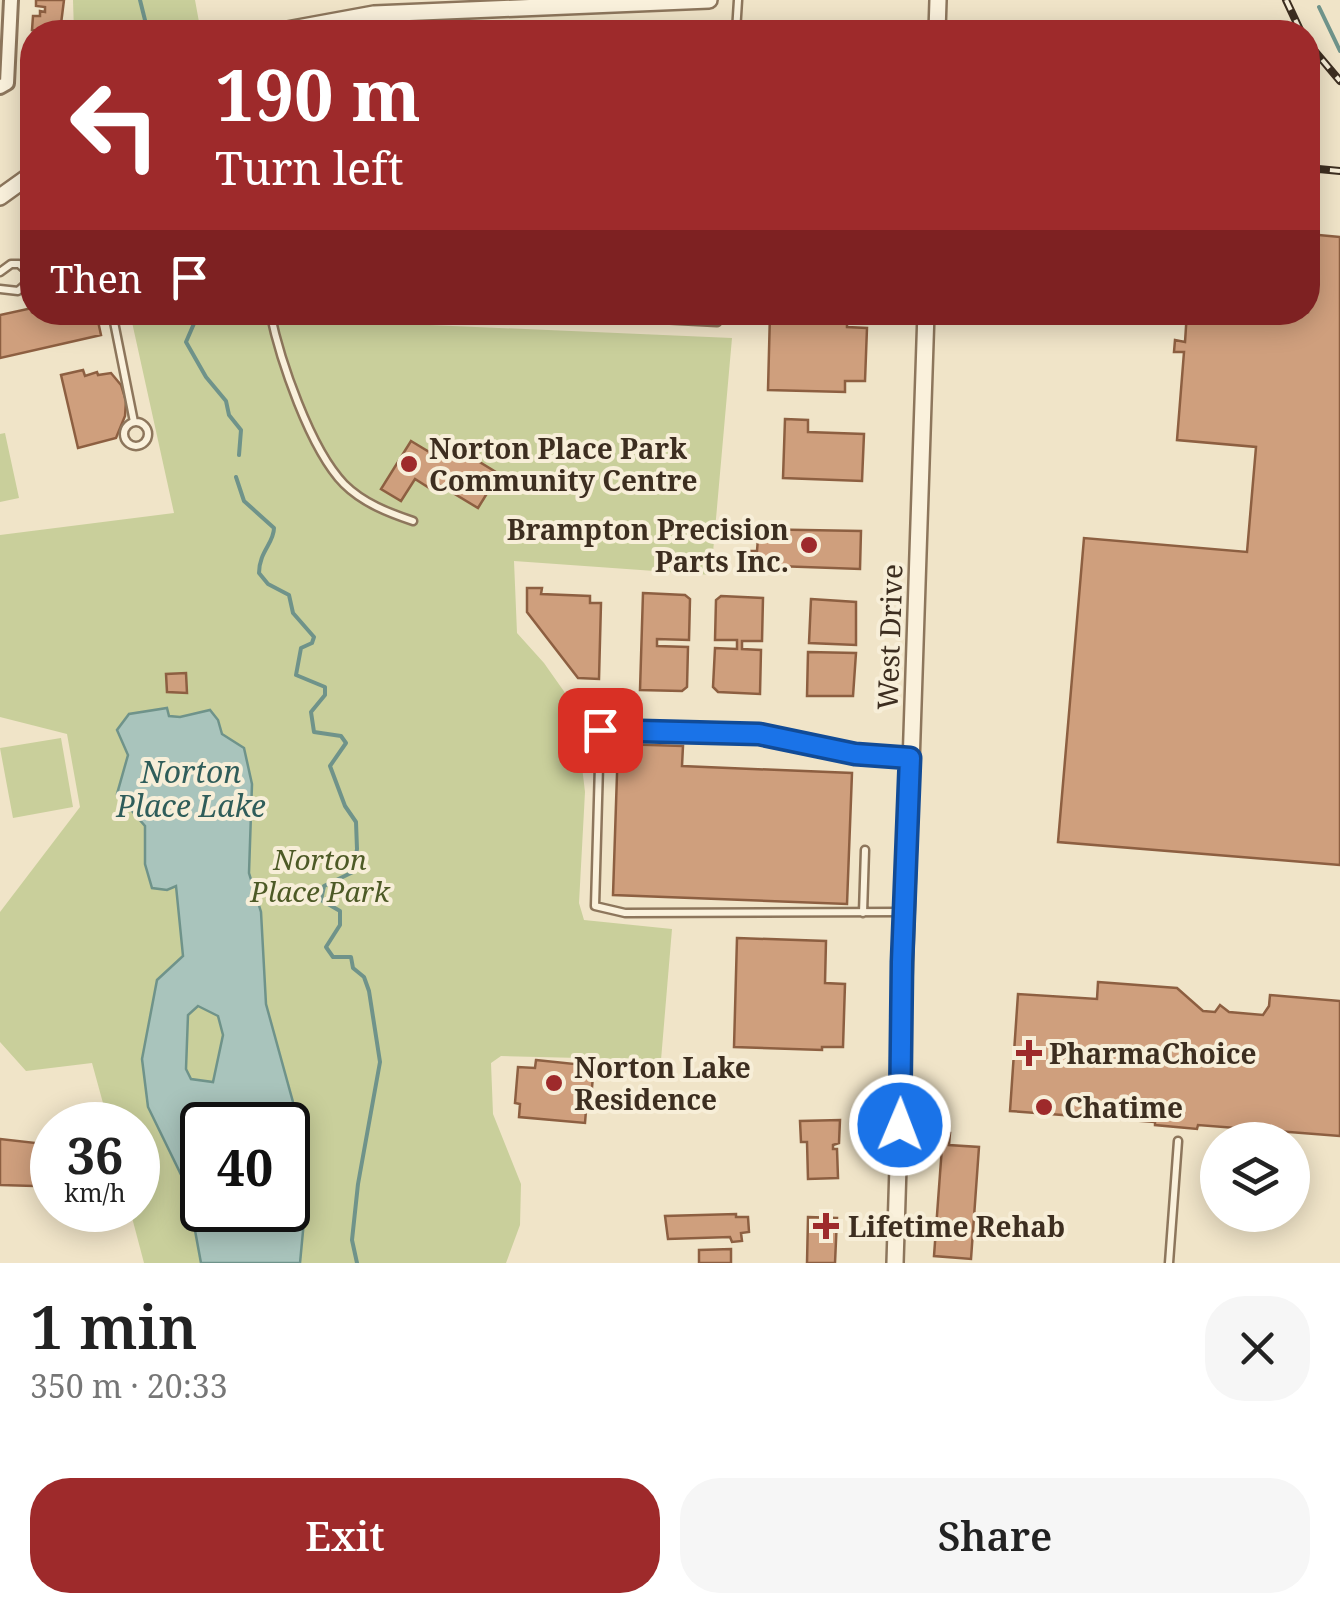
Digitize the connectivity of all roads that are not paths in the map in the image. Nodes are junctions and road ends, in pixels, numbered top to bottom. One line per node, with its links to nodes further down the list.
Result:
1 (11, 0): 4 (street)
2 (709, 0): 3 (street)
3 (341, 20)
4 (0, 87)
5 (115, 325): 8 (lane)
6 (274, 325): 9 (lane)
7 (926, 325): 10 (street, West Drive)
8 (134, 422)
9 (413, 521)
10 (910, 758): 12 (street, West Drive); 13 (lane)
11 (865, 850): 13 (lane)
12 (904, 912): 13 (lane); 15 (street, West Drive)
13 (862, 913)
14 (1178, 1142): 16 (lane)
15 (894, 1263)
16 (1169, 1263)

